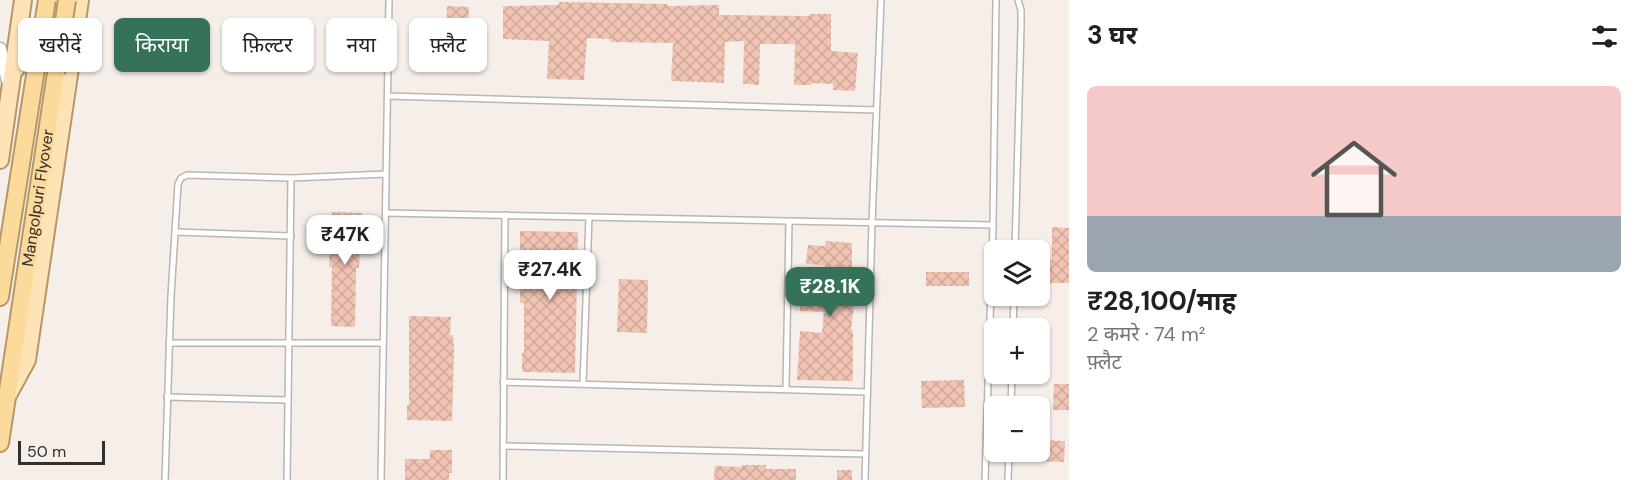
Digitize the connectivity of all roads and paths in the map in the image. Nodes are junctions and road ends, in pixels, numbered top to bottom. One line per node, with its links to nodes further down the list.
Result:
1 (23, 0): 13 (main road)
2 (46, 0): 28 (highway, Mangolpuri Flyover, bridge)
3 (67, 0): 36 (highway, Mangolpuri Flyover, bridge)
4 (80, 0): 9 (main road)
5 (389, 0): 14 (lane)
6 (881, 0): 15 (lane)
7 (996, 0): 24 (lane)
8 (1018, 0): 27 (lane)
9 (77, 18)
10 (0, 49): 13 (street)
11 (18, 64): 13 (main road)
12 (70, 72): 36 (main road)
13 (9, 85): 16 (main road)
14 (388, 96): 15 (lane); 17 (lane)
15 (876, 110): 23 (lane)
16 (0, 160)
17 (386, 174): 18 (lane); 19 (lane)
18 (291, 178): 25 (lane); 26 (lane)
19 (386, 213): 20 (lane); 31 (lane)
20 (505, 215): 21 (lane); 32 (lane)
21 (589, 217): 22 (lane); 33 (lane)
22 (789, 222): 23 (lane); 34 (lane)
23 (872, 223): 24 (lane); 35 (lane)
24 (993, 225): 37 (lane)
25 (175, 232): 26 (lane); 29 (lane)
26 (291, 237): 30 (lane)
27 (1015, 240)
28 (0, 297)
29 (169, 343): 30 (lane); 38 (lane)
30 (290, 343): 31 (lane); 39 (lane)
31 (383, 343): 47 (lane)
32 (504, 382): 33 (lane); 41 (lane)
33 (583, 384): 34 (lane)
34 (786, 389): 35 (lane)
35 (867, 392): 42 (lane)
36 (7, 396): 40 (highway, Mangolpuri Flyover)
37 (987, 396)
38 (167, 397): 39 (lane); 45 (lane)
39 (288, 400): 46 (lane)
40 (0, 443)
41 (503, 446): 42 (lane); 48 (lane)
42 (866, 454): 49 (lane)
43 (986, 462): 50 (lane)
44 (1009, 462): 51 (lane)
45 (165, 480)
46 (286, 480)
47 (381, 480)
48 (503, 480)
49 (865, 480)
50 (985, 480)
51 (1008, 480)

